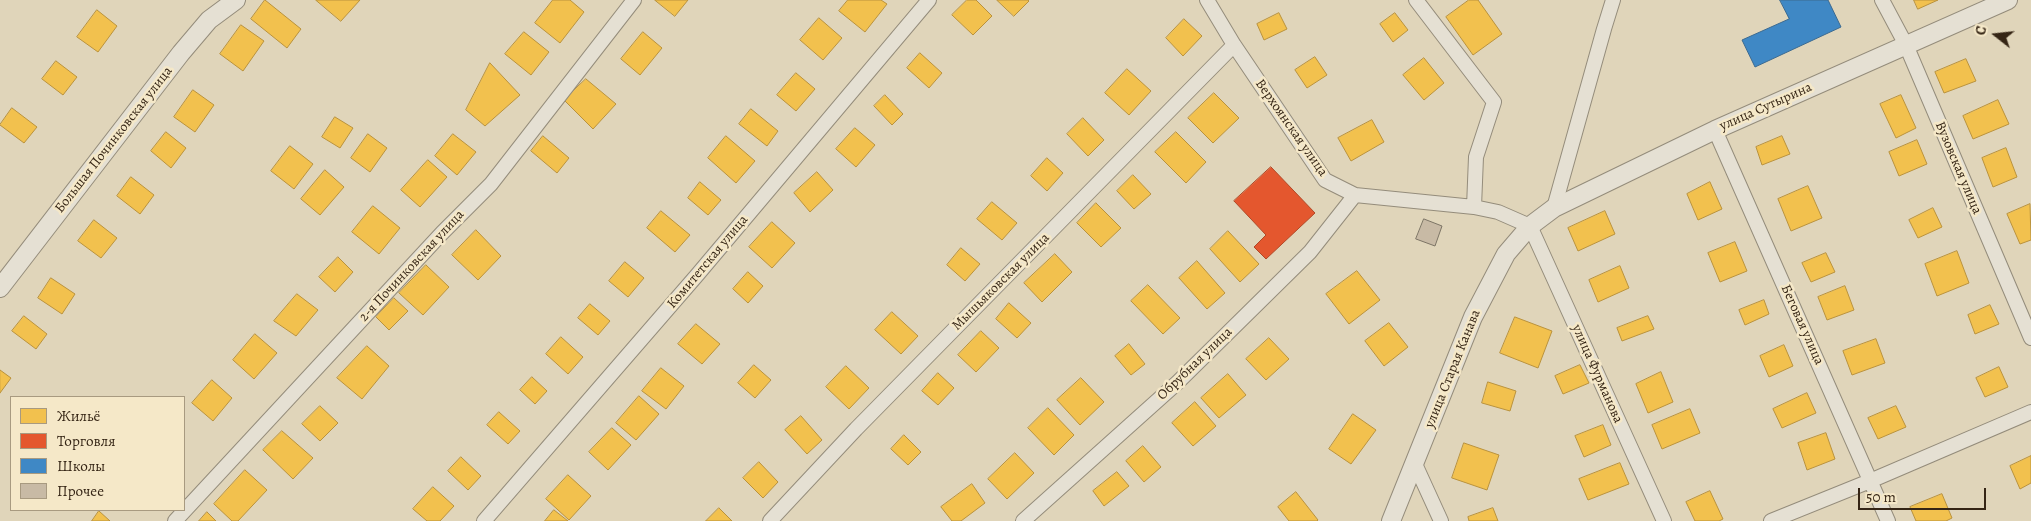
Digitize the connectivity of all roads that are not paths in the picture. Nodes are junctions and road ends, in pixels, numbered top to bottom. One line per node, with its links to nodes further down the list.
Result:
1 (236, 0): 16 (street, Большая Починковская улица)
2 (634, 0): 21 (street, 2-я Починковская улица)
3 (929, 0): 24 (street, Комитетская улица)
4 (1206, 0): 9 (street, Верхоянская улица)
5 (1416, 0): 13 (street)
6 (1613, 0): 14 (street)
7 (1882, 0): 10 (street, Вузовская улица)
8 (2008, 0): 10 (street, улица Сутырина)
9 (1234, 45): 12 (street, Верхоянская улица); 25 (street, Мышьяковская улица)
10 (1906, 45): 11 (street, улица Сутырина); 17 (street, Вузовская улица)
11 (1715, 130): 14 (street, улица Сутырина); 20 (street, Беговая улица)
12 (1355, 195): 13 (street, Верхоянская улица); 26 (street, Обрубная улица)
13 (1474, 207): 15 (street, Верхоянская улица)
14 (1554, 208): 15 (street, улица Сутырина)
15 (1530, 226): 19 (street, улица Старая Канава); 29 (street, улица Фурманова)
16 (0, 288)
17 (2031, 338)
18 (2031, 412): 20 (street)
19 (1415, 464): 27 (street, улица Старая Канава); 28 (street)
20 (1870, 481): 30 (street); 31 (street, Беговая улица)
21 (185, 510)
22 (184, 511): 23 (street, 2-я Починковская улица)
23 (175, 521)
24 (484, 521)
25 (770, 521)
26 (1023, 521)
27 (1390, 521)
28 (1441, 521)
29 (1664, 521)
30 (1771, 521)
31 (1888, 521)

